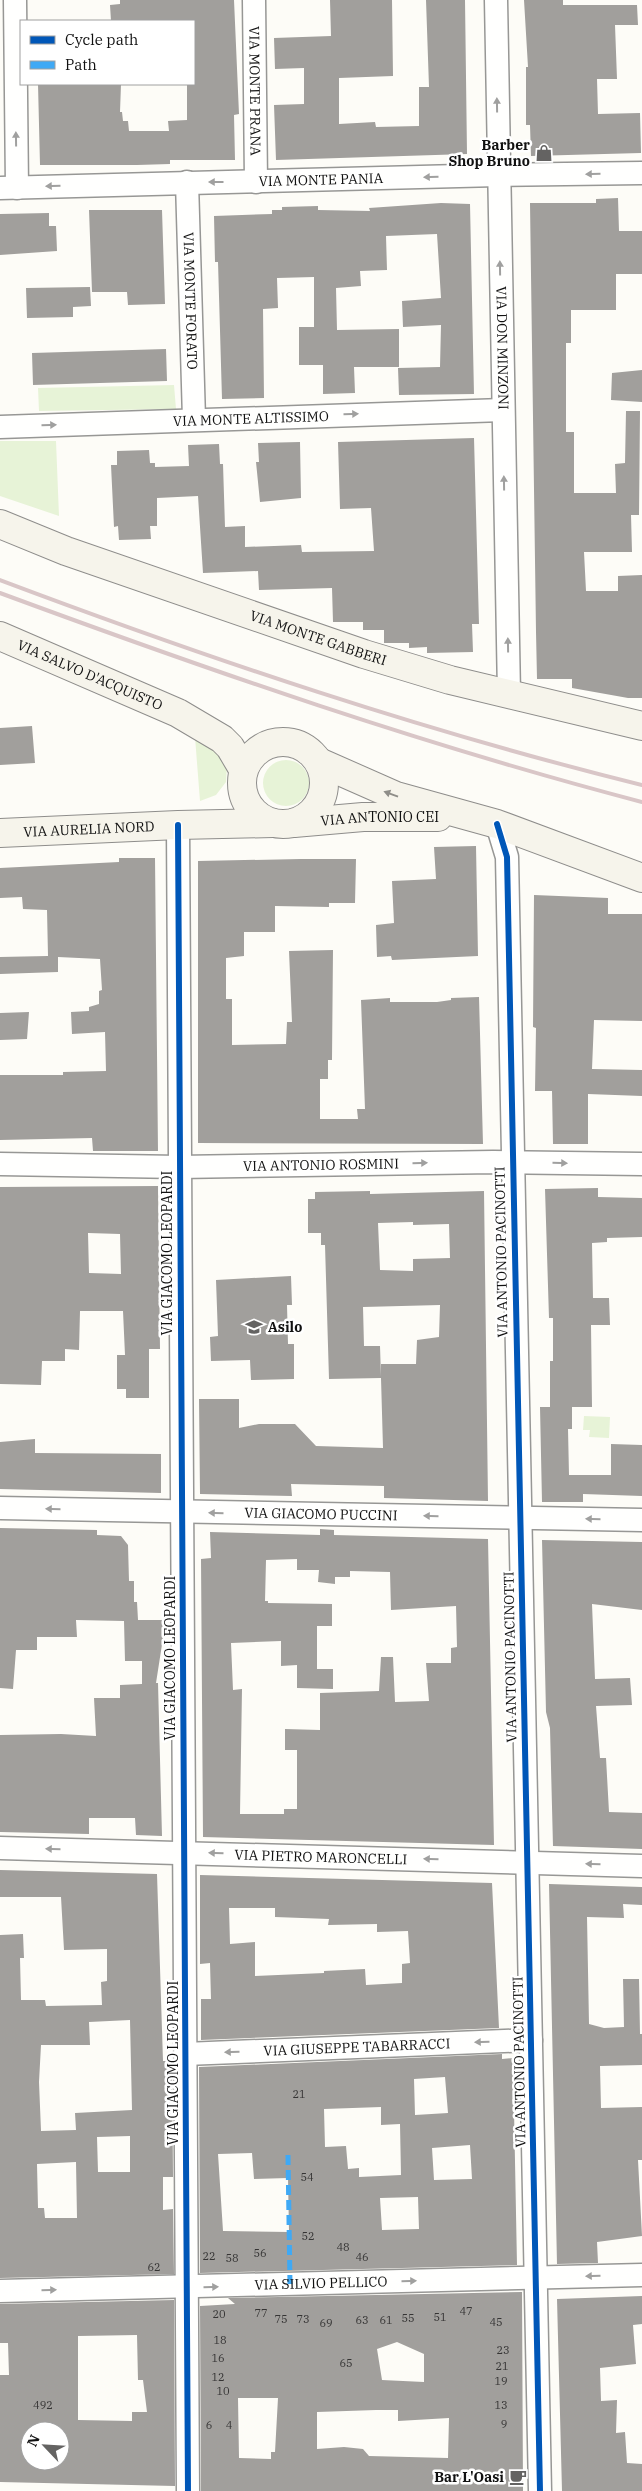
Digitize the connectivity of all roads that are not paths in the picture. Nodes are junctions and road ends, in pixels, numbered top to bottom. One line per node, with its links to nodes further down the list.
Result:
1 (15, 0): 8 (street, one-way to 1)
2 (254, 0): 7 (street, VIA MONTE PRANA)
3 (496, 0): 5 (street, VIA DON MINZONI, one-way to 3)
4 (642, 173): 5 (street, VIA MONTE PANIA, one-way to 5)
5 (498, 175): 7 (street, VIA MONTE PANIA, one-way to 7); 9 (street, VIA DON MINZONI, one-way to 5)
6 (187, 182): 7 (street, VIA MONTE PANIA, one-way to 6); 8 (street, VIA MONTE PANIA, one-way to 8); 10 (street, VIA MONTE FORATO)
7 (256, 182)
8 (8, 188)
9 (503, 410): 10 (street, VIA MONTE ALTISSIMO, one-way to 9); 14 (street, VIA DON MINZONI, one-way to 9)
10 (194, 419): 11 (street, VIA MONTE ALTISSIMO, one-way to 10)
11 (0, 426)
12 (0, 524): 14 (street, VIA MONTE GABBERI)
13 (0, 636): 15 (street, VIA SALVO D'ACQUISTO)
14 (509, 694): 16 (street, VIA MONTE GABBERI)
15 (178, 713): 17 (street, VIA SALVO D'ACQUISTO); 19 (street, VIA SALVO D'ACQUISTO)
16 (642, 726)
17 (275, 742): 18 (street); 19 (street)
18 (319, 762): 20 (street, VIA ANTONIO CEI, one-way to 18); 21 (street)
19 (242, 779): 21 (street); 22 (street, VIA AURELIA NORD)
20 (485, 820): 21 (street, VIA ANTONIO CEI); 24 (street, VIA ANTONIO CEI); 25 (street, VIA ANTONIO PACINOTTI)
21 (280, 824): 22 (street, VIA AURELIA NORD)
22 (178, 825): 23 (street, VIA AURELIA NORD); 28 (street, VIA GIACOMO LEOPARDI)
23 (0, 833)
24 (642, 878)
25 (512, 1162): 27 (street, VIA ANTONIO ROSMINI, one-way to 27); 28 (street, VIA ANTONIO ROSMINI, one-way to 25); 31 (street, VIA ANTONIO PACINOTTI)
26 (0, 1164): 28 (street, VIA ANTONIO ROSMINI)
27 (642, 1164)
28 (179, 1167): 30 (street, VIA GIACOMO LEOPARDI)
29 (0, 1508): 30 (street, VIA GIACOMO PUCCINI, one-way to 29)
30 (181, 1512): 31 (street, VIA GIACOMO PUCCINI, one-way to 30); 34 (street, VIA GIACOMO LEOPARDI)
31 (520, 1518): 32 (street, VIA GIACOMO PUCCINI, one-way to 31); 35 (street, VIA ANTONIO PACINOTTI)
32 (642, 1520)
33 (0, 1848): 34 (street, VIA PIETRO MARONCELLI, one-way to 33)
34 (184, 1852): 35 (street, VIA PIETRO MARONCELLI, one-way to 34); 38 (street, VIA GIACOMO LEOPARDI)
35 (527, 1862): 36 (street, VIA PIETRO MARONCELLI, one-way to 35); 37 (street, VIA ANTONIO PACINOTTI)
36 (642, 1866)
37 (531, 2040): 38 (street, VIA GIUSEPPE TABARRACCI, one-way to 38); 40 (street, VIA ANTONIO PACINOTTI)
38 (185, 2054): 41 (street, VIA GIACOMO LEOPARDI)
39 (642, 2275): 40 (street, VIA SILVIO PELLICO, one-way to 40)
40 (536, 2278): 41 (street, VIA SILVIO PELLICO, one-way to 40); 44 (street, VIA ANTONIO PACINOTTI)
41 (187, 2288): 42 (street, VIA SILVIO PELLICO, one-way to 41); 43 (street, VIA GIACOMO LEOPARDI)
42 (0, 2291)
43 (188, 2491)
44 (540, 2491)

